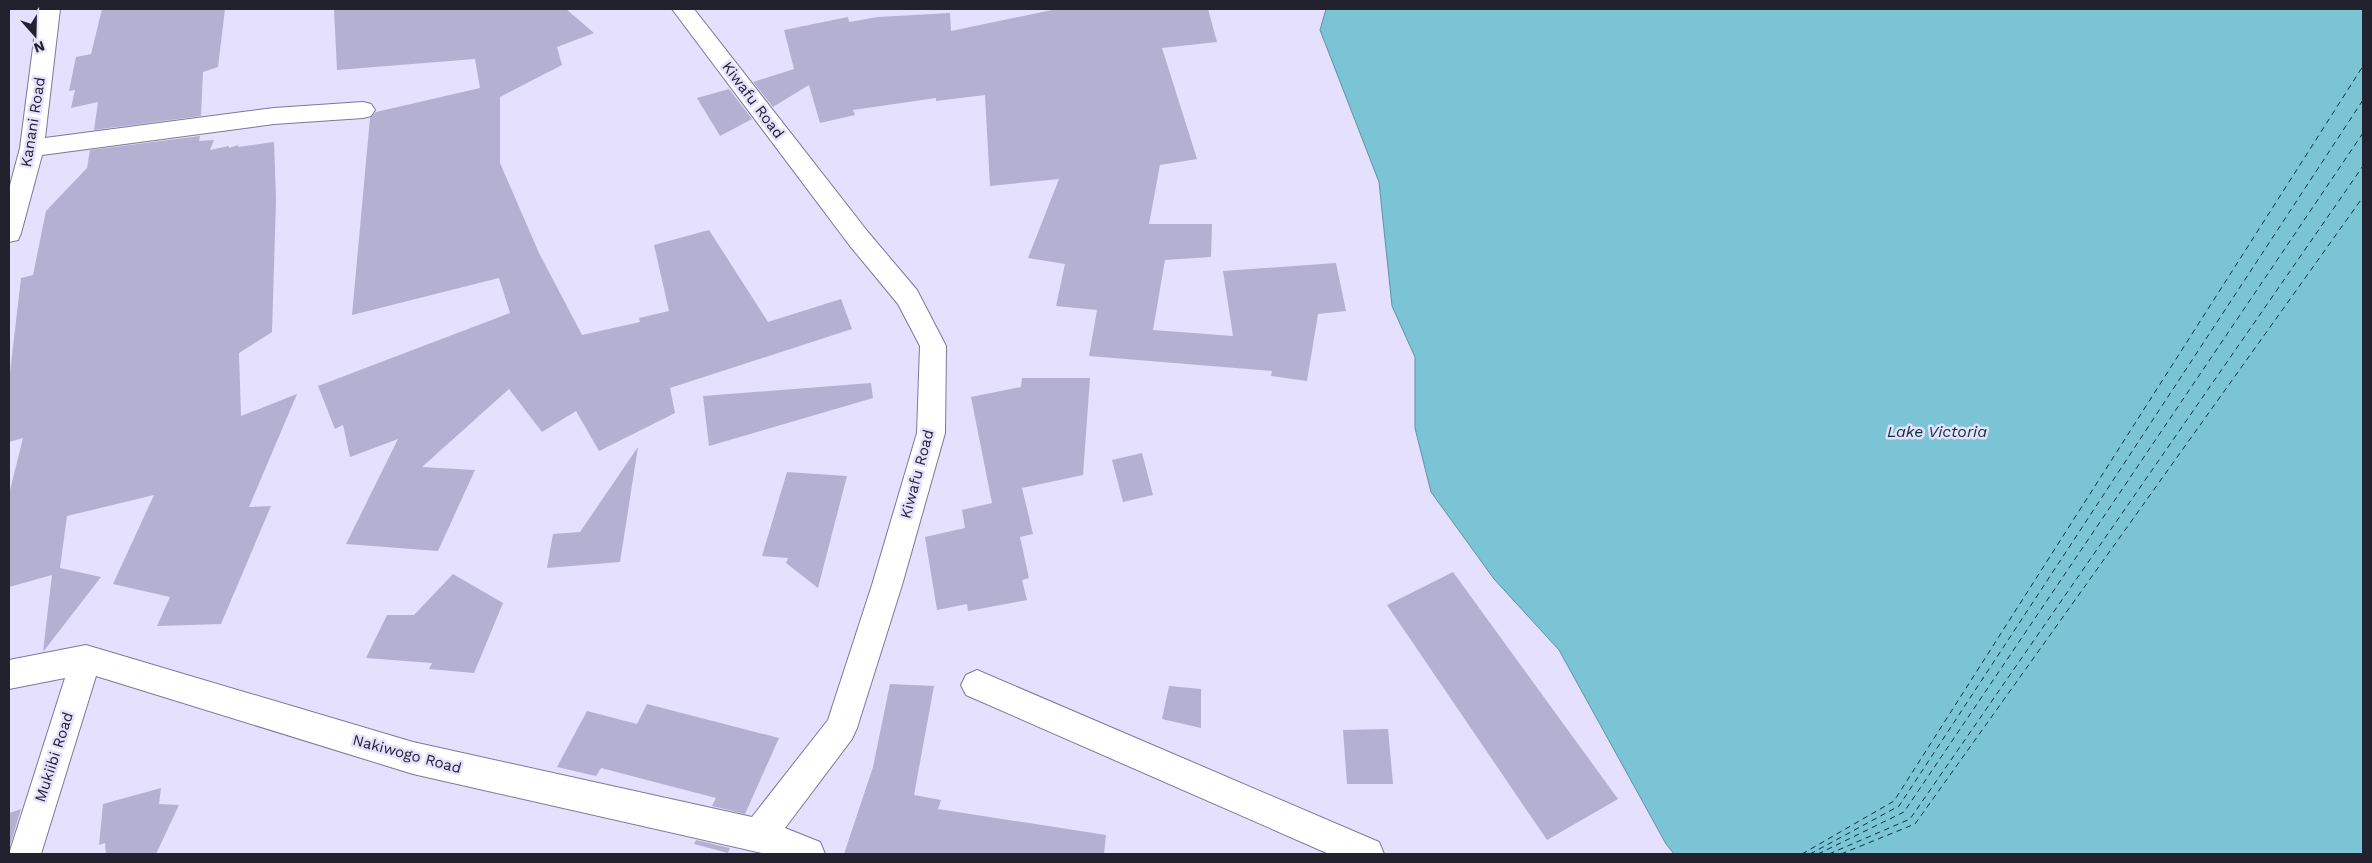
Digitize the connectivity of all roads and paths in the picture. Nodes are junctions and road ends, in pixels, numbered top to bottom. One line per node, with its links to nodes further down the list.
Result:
1 (49, 9): 4 (street, Kanani Road)
2 (683, 9): 9 (street, Kiwafu Road)
3 (363, 110): 4 (street)
4 (32, 148): 5 (street, Kanani Road)
5 (9, 233)
6 (86, 659): 7 (street, Nakiwogo Road); 9 (street, Nakiwogo Road); 10 (street, Mukiibi Road)
7 (9, 674)
8 (977, 685): 12 (street)
9 (759, 835): 11 (street, Nakiwogo Road)
10 (24, 854)
11 (808, 854)
12 (1367, 854)

